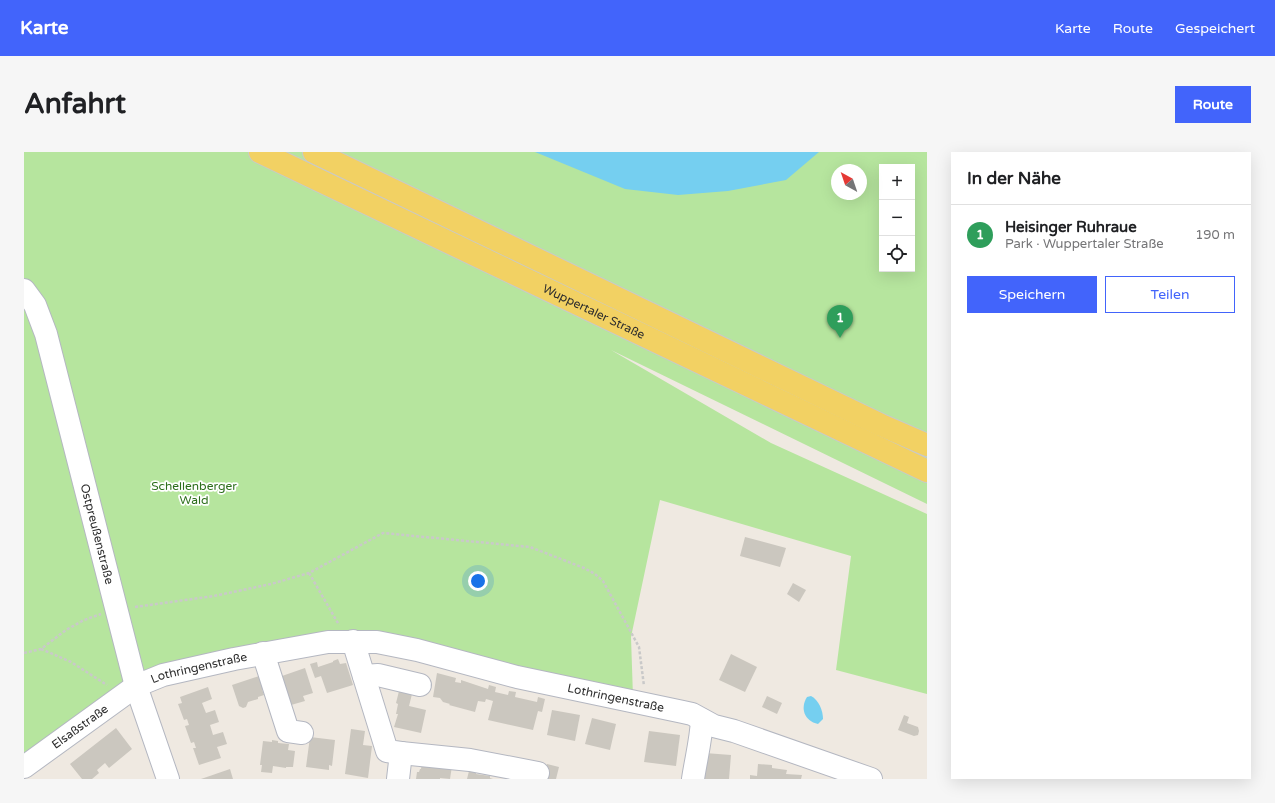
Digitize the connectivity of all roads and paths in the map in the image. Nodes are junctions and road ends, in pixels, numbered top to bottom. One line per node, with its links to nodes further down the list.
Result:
1 (260, 152): 5 (main road, Wuppertaler Straße)
2 (314, 152): 4 (main road, Wuppertaler Straße)
3 (24, 290): 7 (street, Ostpreußenstraße)
4 (927, 445)
5 (927, 472)
6 (309, 573): 7 (path); 8 (path); 15 (path)
7 (117, 610): 9 (path); 14 (street, Ostpreußenstraße)
8 (353, 641): 11 (street, Lothringenstraße); 12 (street); 15 (street, Lothringenstraße)
9 (41, 650): 10 (path); 14 (path)
10 (24, 653)
11 (263, 653): 14 (street, Lothringenstraße); 17 (street, Lothringenstraße)
12 (364, 676): 13 (street); 18 (street)
13 (420, 686)
14 (129, 691): 19 (street, Elsaßstraße); 22 (street, Ostpreußenstraße)
15 (646, 704): 16 (street, Lothringenstraße)
16 (702, 720): 21 (street, Lothringenstraße); 24 (street)
17 (302, 733)
18 (401, 753): 20 (street); 23 (street)
19 (24, 767)
20 (538, 773)
21 (848, 775): 25 (street, Lothringenstraße)
22 (168, 779)
23 (398, 779)
24 (693, 779)
25 (871, 779)

